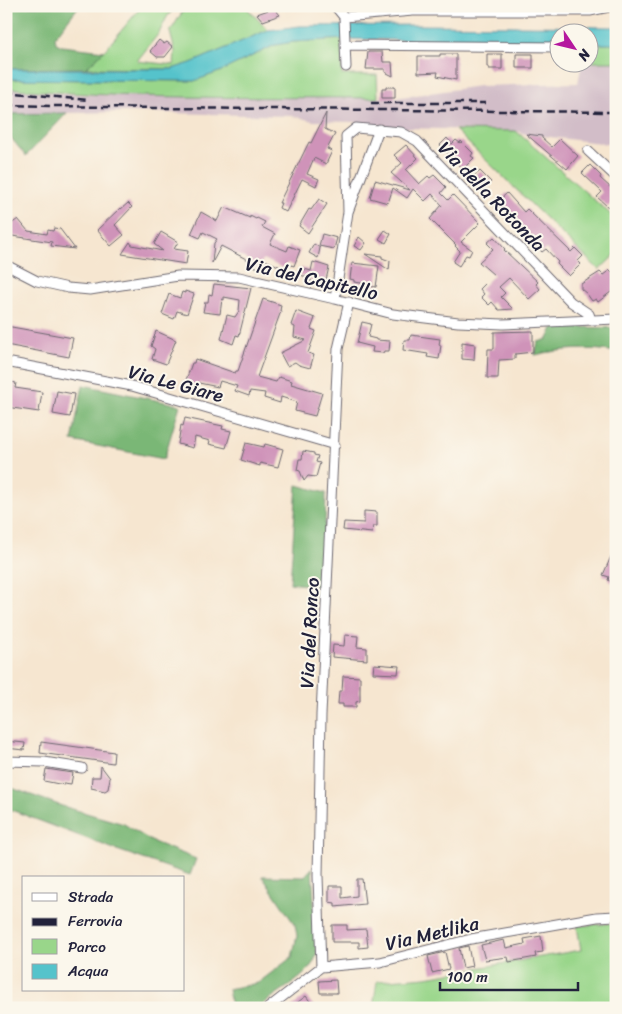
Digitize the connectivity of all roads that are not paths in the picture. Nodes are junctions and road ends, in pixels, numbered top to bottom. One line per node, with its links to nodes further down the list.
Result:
1 (335, 6): 5 (street)
2 (614, 6): 3 (street)
3 (543, 8): 4 (street)
4 (412, 9): 5 (street)
5 (344, 22): 6 (street)
6 (345, 42): 7 (street); 8 (street)
7 (550, 47)
8 (346, 67)
9 (379, 129): 12 (street); 12 (street, Via della Rotonda); 16 (street, Via della Rotonda)
10 (588, 151): 11 (street)
11 (616, 178)
12 (348, 212): 14 (street)
13 (6, 265): 14 (street, Via del Capitello)
14 (335, 299): 15 (street, Via del Capitello)
15 (349, 302): 18 (street, Via del Capitello); 21 (street, Via del Ronco)
16 (572, 302): 18 (street); 19 (street, Via della Rotonda)
17 (615, 319): 19 (street, Via del Capitello)
18 (570, 320): 19 (street, Via del Capitello)
19 (591, 320)
20 (6, 362): 21 (street, Via Le Giare)
21 (334, 444): 25 (street, Via del Ronco)
22 (6, 761): 23 (street)
23 (82, 768)
24 (616, 916): 25 (street, Via Metlika)
25 (321, 967): 26 (street)
26 (268, 1008)

